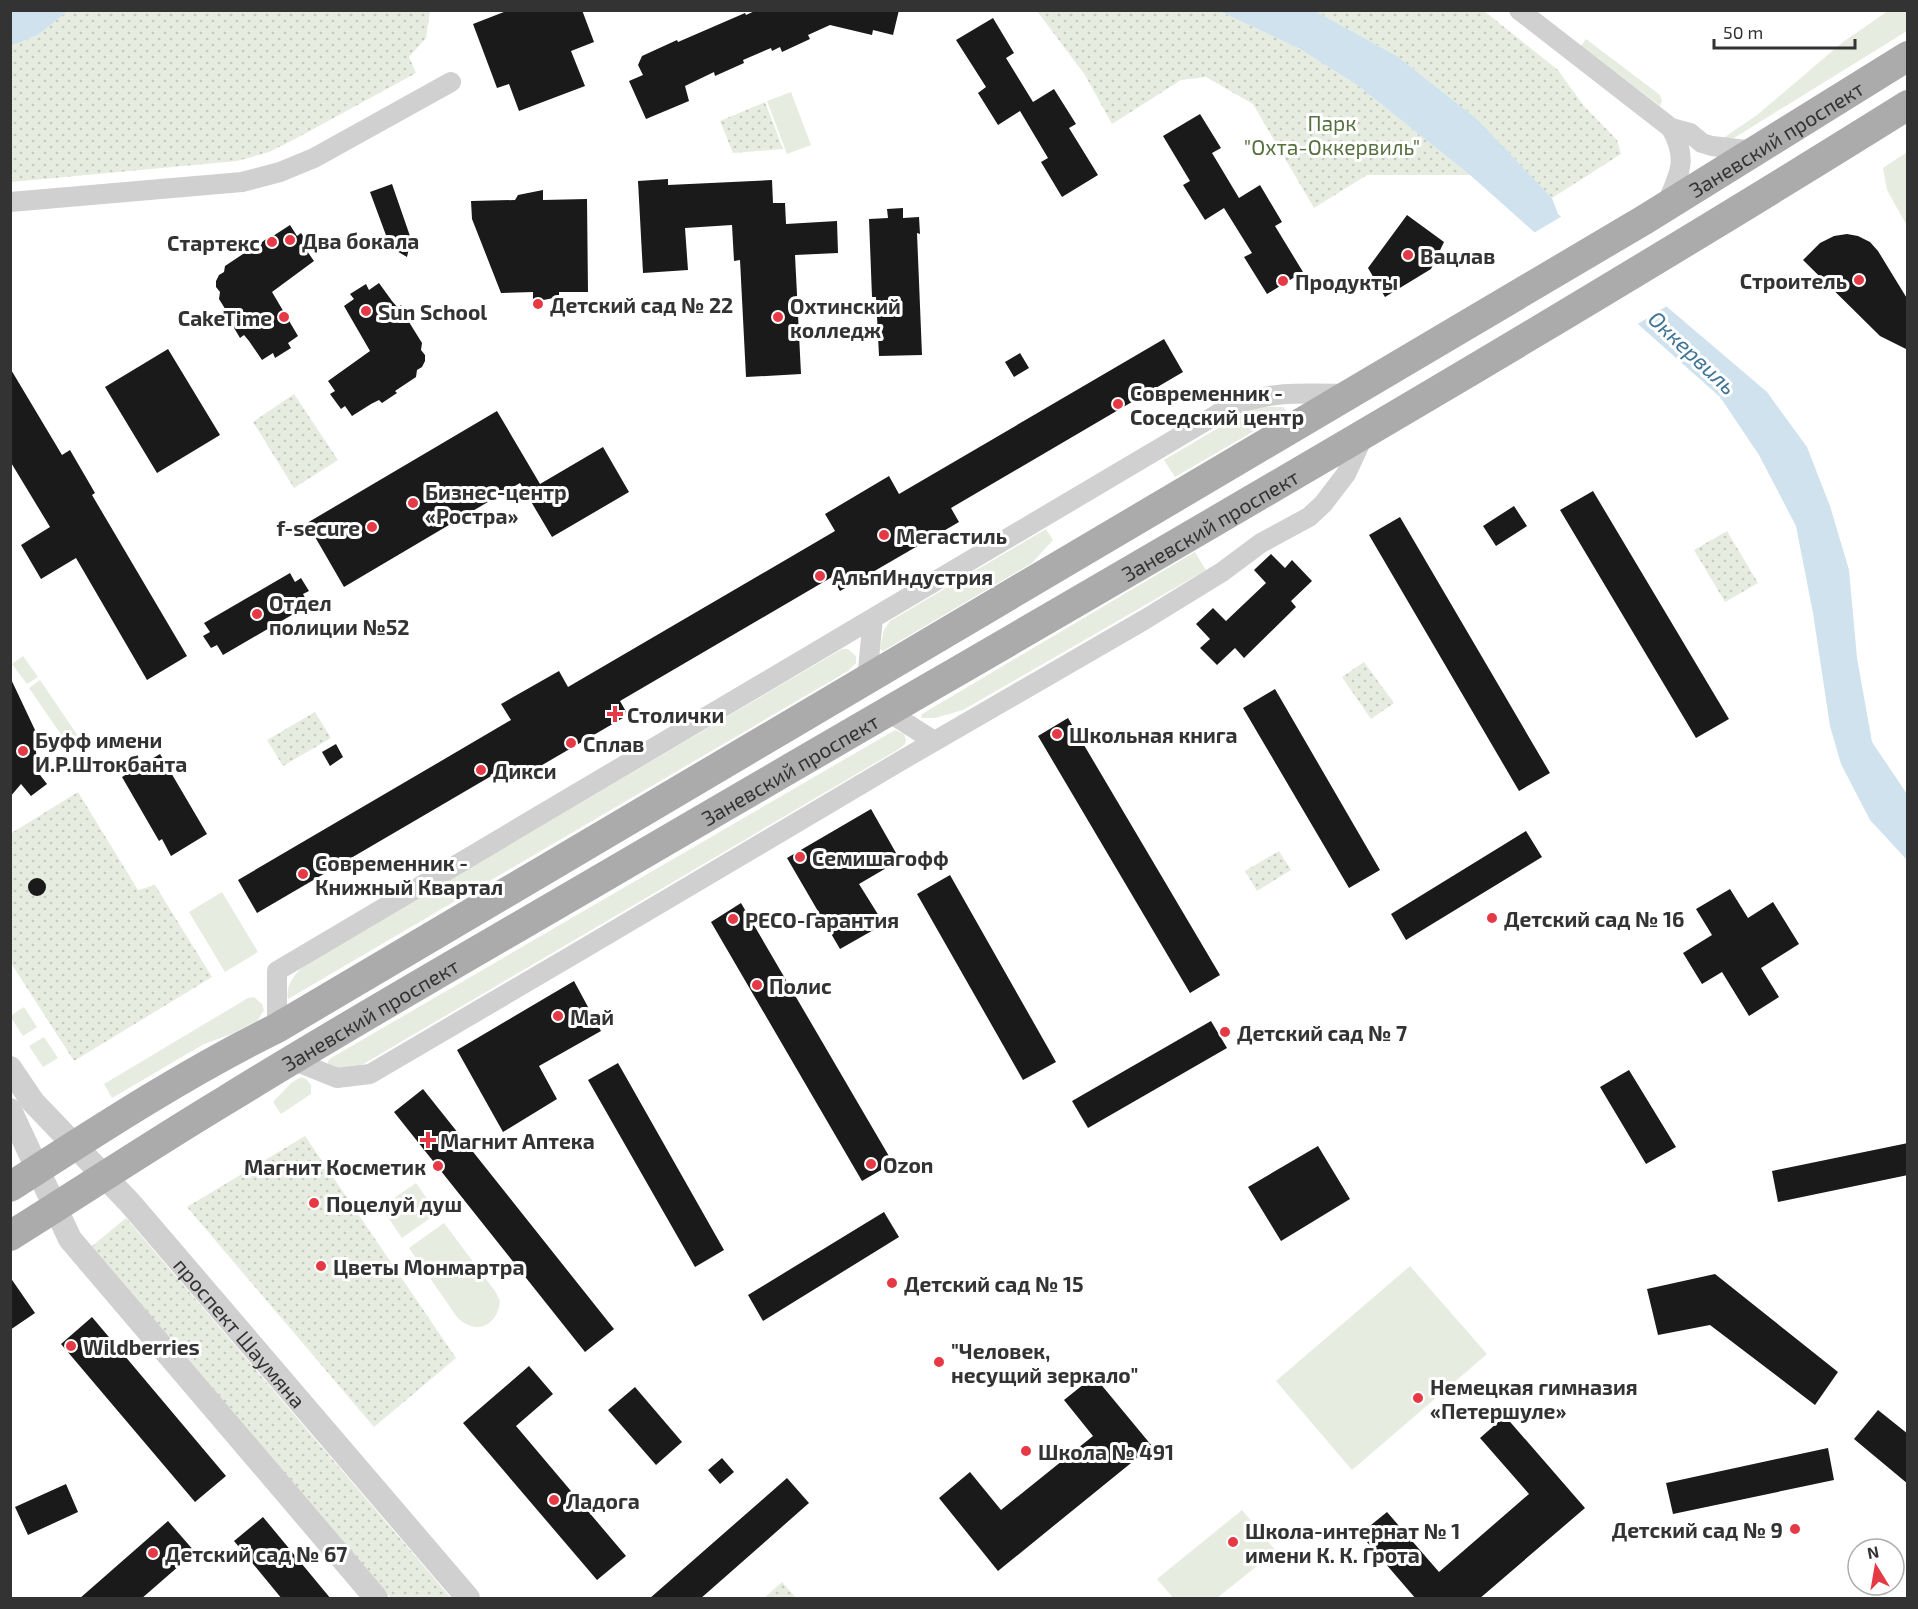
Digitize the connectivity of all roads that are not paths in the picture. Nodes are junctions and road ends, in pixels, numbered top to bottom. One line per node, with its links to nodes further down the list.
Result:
1 (1519, 10): 5 (street)
2 (1908, 56): 6 (main road, Заневский проспект)
3 (451, 82): 7 (street)
4 (1908, 105): 10 (main road, Заневский проспект)
5 (1671, 128): 6 (street); 8 (street)
6 (1755, 151): 8 (main road, Заневский проспект)
7 (10, 202)
8 (1655, 213): 9 (main road, Заневский проспект)
9 (1348, 394): 11 (street); 12 (main road, Заневский проспект)
10 (1366, 432): 13 (main road, Заневский проспект); 14 (street)
11 (873, 618): 12 (street); 15 (street)
12 (867, 679): 15 (main road, Заневский проспект)
13 (887, 711): 14 (street); 16 (main road, Заневский проспект)
14 (934, 741): 16 (street)
15 (277, 1028): 19 (main road, Заневский проспект)
16 (292, 1060): 21 (main road, Заневский проспект)
17 (10, 1068): 19 (street, проспект Шаумяна)
18 (10, 1110): 20 (street)
19 (74, 1146): 20 (main road, Заневский проспект); 21 (street, проспект Шаумяна)
20 (38, 1169): 22 (main road, Заневский проспект); 23 (street)
21 (104, 1176): 23 (main road, Заневский проспект); 26 (street, проспект Шаумяна)
22 (10, 1187)
23 (56, 1208): 24 (main road, Заневский проспект); 25 (street)
24 (10, 1236)
25 (376, 1599)
26 (468, 1599)

